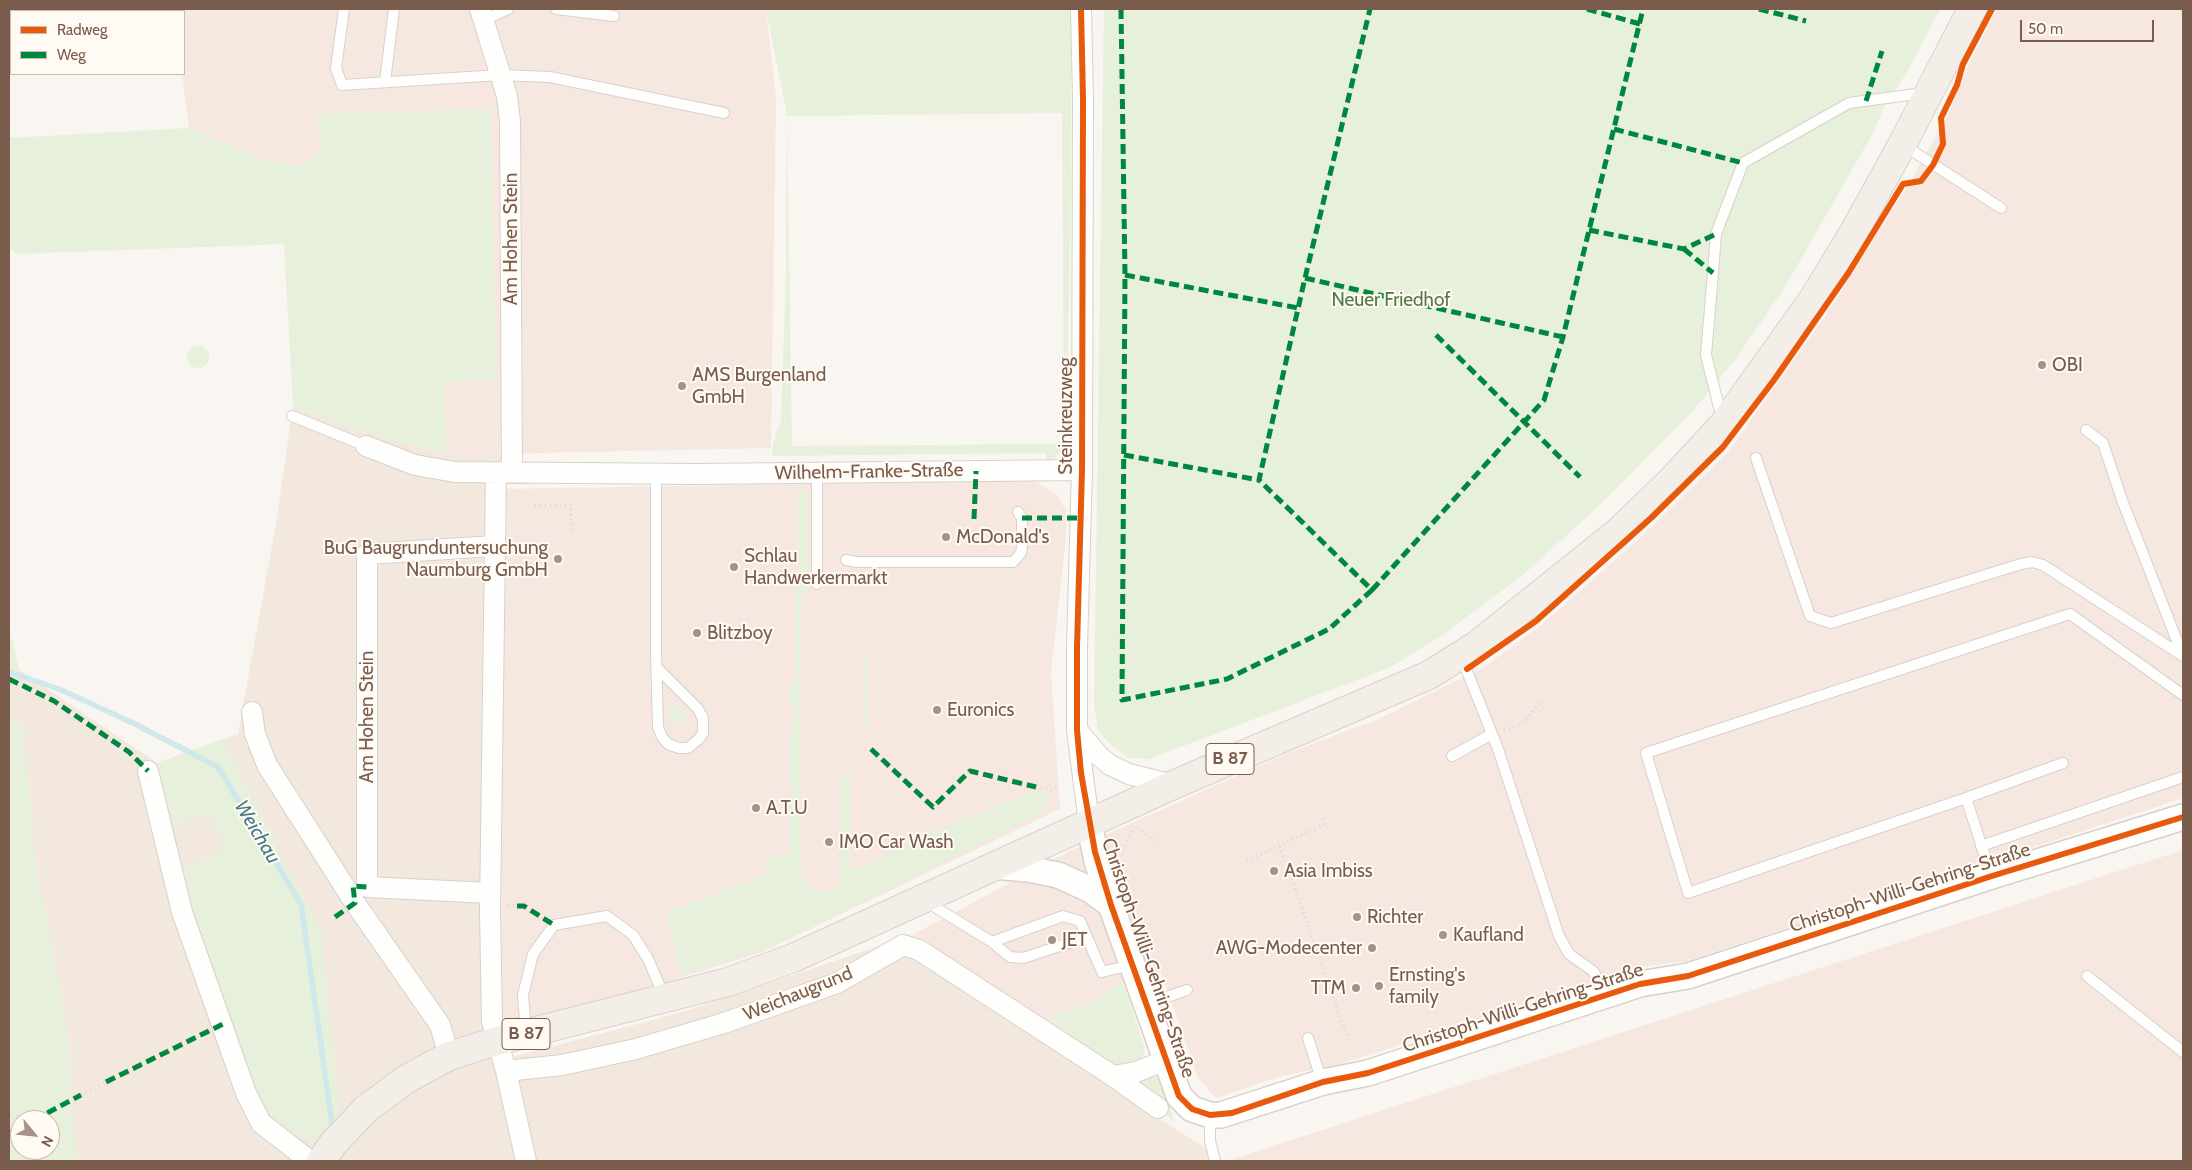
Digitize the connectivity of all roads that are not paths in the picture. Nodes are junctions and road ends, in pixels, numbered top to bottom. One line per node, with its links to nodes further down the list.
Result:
1 (344, 9): 10 (lane)
2 (394, 9): 10 (lane)
3 (508, 9): 7 (lane)
4 (556, 9): 8 (lane)
5 (1081, 9): 20 (street, Steinkreuzweg)
6 (1972, 9): 11 (main road, B 87)
7 (482, 14): 9 (street, Am Hohen Stein)
8 (614, 16)
9 (500, 75): 10 (lane); 12 (lane); 21 (street, Am Hohen Stein)
10 (385, 82)
11 (1929, 93): 13 (main road, B 87); 16 (lane)
12 (724, 113)
13 (1902, 145): 14 (lane); 16 (main road, B 87)
14 (2001, 208)
15 (292, 416): 18 (lane)
16 (1724, 425): 28 (main road, B 87)
17 (2086, 430): 29 (lane)
18 (366, 446): 21 (street, Wilhelm-Franke-Straße)
19 (1756, 458): 29 (lane)
20 (1082, 470): 22 (street, Wilhelm-Franke-Straße); 33 (street, Steinkreuzweg)
21 (504, 473): 23 (street, Wilhelm-Franke-Straße); 25 (street, Am Hohen Stein)
22 (817, 473): 23 (street, Wilhelm-Franke-Straße); 27 (lane)
23 (656, 474): 30 (lane)
24 (1018, 512): 26 (lane)
25 (495, 546): 46 (street, Am Hohen Stein); 46 (street, Am Hohen Stein)
26 (846, 560)
27 (817, 584)
28 (1461, 655): 34 (lane); 39 (main road, B 87)
29 (2181, 655)
30 (658, 670): 30 (lane)
31 (2183, 695): 40 (lane)
32 (252, 712): 61 (street)
33 (1078, 730): 39 (street); 42 (street, Steinkreuzweg)
34 (1492, 734): 35 (lane); 54 (lane)
35 (1452, 756)
36 (2062, 763): 40 (lane)
37 (148, 770): 68 (street)
38 (2183, 777): 43 (lane)
39 (1173, 785): 42 (main road, B 87)
40 (1966, 798): 43 (lane)
41 (2183, 817): 45 (street, Christoph-Willi-Gehring-Straße)
42 (1089, 823): 44 (main road, B 87); 48 (street, Christoph-Willi-Gehring-Straße)
43 (1981, 846): 45 (lane)
44 (993, 866): 47 (main road, B 87); 48 (street)
45 (1992, 876): 54 (street, Christoph-Willi-Gehring-Straße)
46 (490, 893): 59 (street, Am Hohen Stein)
47 (922, 899): 50 (lane); 55 (main road, B 87)
48 (1111, 905): 51 (street, Christoph-Willi-Gehring-Straße)
49 (1087, 937): 50 (lane); 50 (lane); 51 (lane)
50 (992, 942)
51 (1131, 965): 56 (street, Christoph-Willi-Gehring-Straße)
52 (2087, 976): 60 (lane)
53 (1187, 990): 56 (lane)
54 (1608, 996): 65 (street, Christoph-Willi-Gehring-Straße)
55 (665, 1000): 57 (main road, B 87); 57 (lane)
56 (1147, 1004): 62 (street, Christoph-Willi-Gehring-Straße)
57 (527, 1034): 59 (main road, B 87)
58 (1308, 1038): 65 (lane)
59 (497, 1041): 61 (main road, B 87); 63 (street)
60 (2183, 1052)
61 (449, 1056): 69 (main road, B 87)
62 (1166, 1060): 64 (street); 67 (street, Christoph-Willi-Gehring-Straße)
63 (506, 1071): 64 (street, Weichaugrund); 70 (street)
64 (1113, 1076): 66 (street, Weichaugrund)
65 (1323, 1082): 67 (street, Christoph-Willi-Gehring-Straße)
66 (1158, 1108)
67 (1210, 1115): 71 (lane)
68 (310, 1161)
69 (321, 1161)
70 (526, 1161)
71 (1215, 1161)

